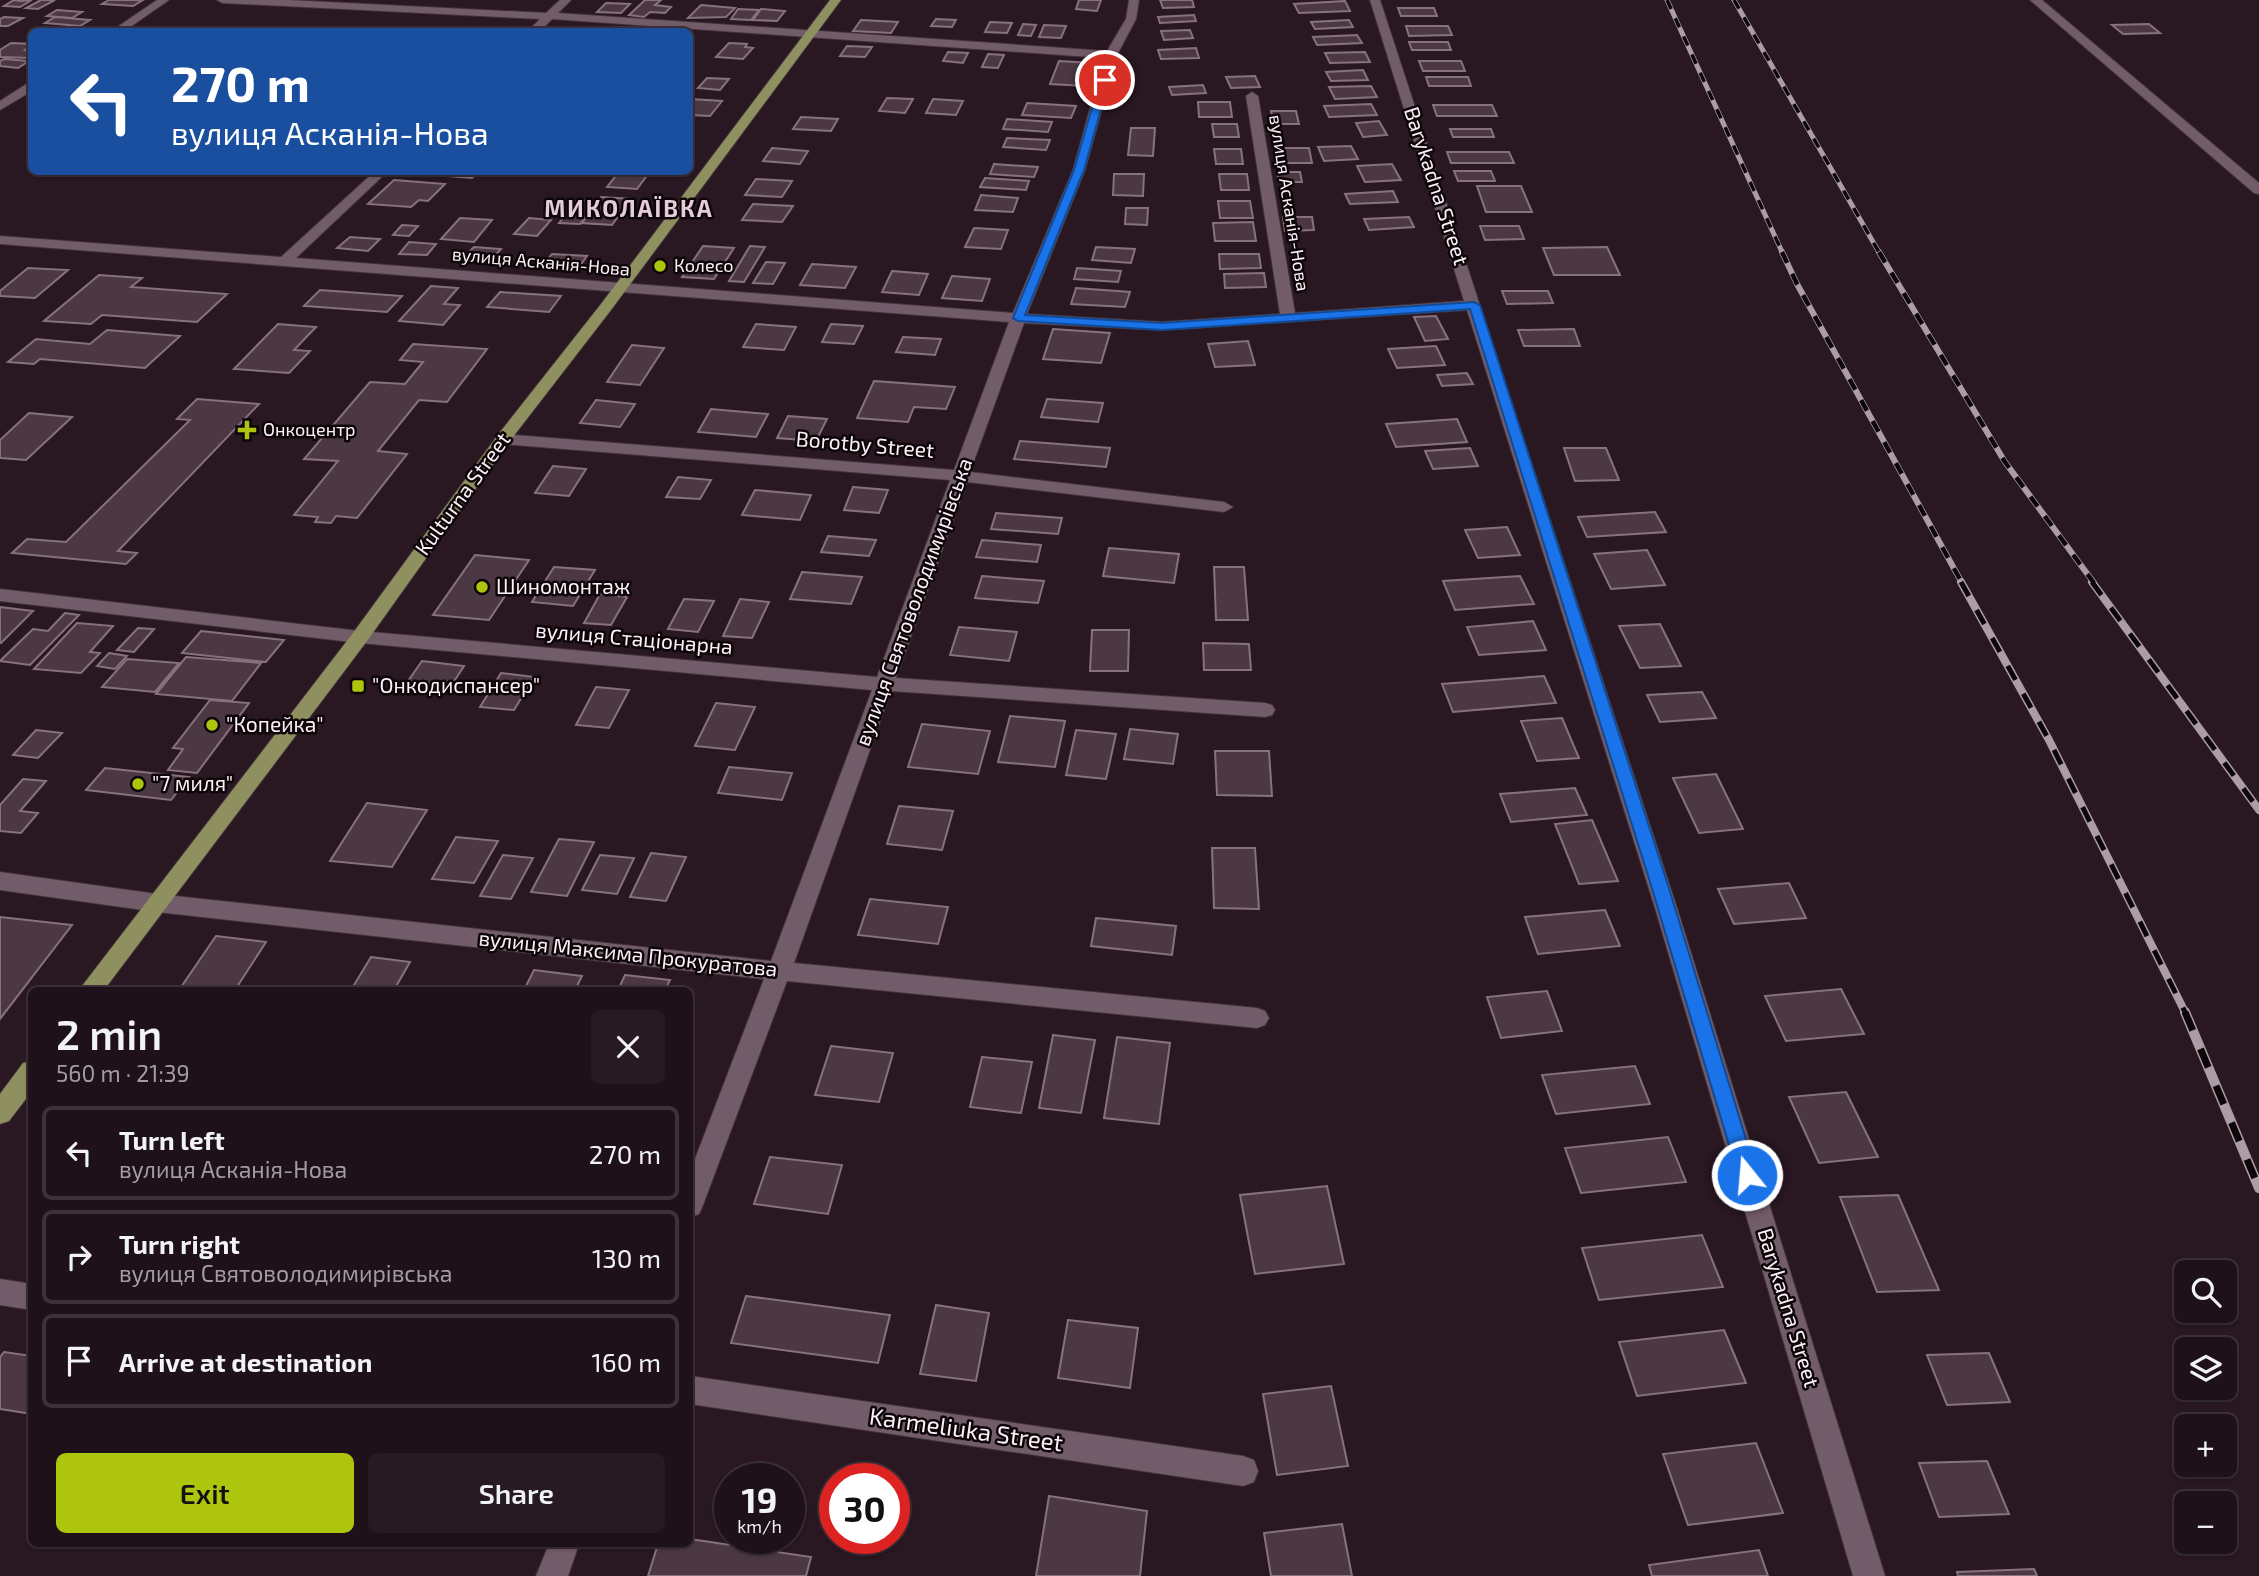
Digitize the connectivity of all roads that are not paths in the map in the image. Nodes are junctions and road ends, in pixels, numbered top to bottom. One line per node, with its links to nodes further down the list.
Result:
1 (164, 0): 9 (street)
2 (222, 0): 8 (street)
3 (566, 0): 8 (street)
4 (836, 0): 11 (main road, Kulturna Street)
5 (1134, 0): 12 (street, вулиця Святоволодимирівська)
6 (1376, 0): 22 (street, Barykadna Street)
7 (2035, 0): 18 (street)
8 (549, 16): 10 (street); 11 (street)
9 (121, 28)
10 (536, 28)
11 (811, 34): 12 (street); 21 (main road, Kulturna Street)
12 (1111, 55): 24 (street, вулиця Святоволодимирівська)
13 (28, 88): 16 (street)
14 (1252, 96): 23 (street, вулиця Асканія-Нова)
15 (28, 102): 16 (street)
16 (3, 103)
17 (378, 175): 20 (street)
18 (2259, 190)
19 (0, 240): 20 (street, вулиця Асканія-Нова)
20 (286, 260): 21 (street, вулиця Асканія-Нова)
21 (620, 287): 24 (street, вулиця Асканія-Нова); 25 (main road, Kulturna Street)
22 (1474, 305): 23 (street, вулиця Асканія-Нова); 46 (street, Barykadna Street)
23 (1288, 316): 24 (street, вулиця Асканія-Нова)
24 (1018, 318): 26 (street, вулиця Святоволодимирівська)
25 (503, 439): 26 (street, Borotby Street); 29 (main road, Kulturna Street)
26 (961, 476): 27 (street, Borotby Street); 30 (street, вулиця Святоволодимирівська)
27 (1224, 507)
28 (0, 595): 29 (street, вулиця Стаціонарна)
29 (360, 637): 30 (street, вулиця Стаціонарна); 33 (main road, Kulturna Street)
30 (883, 684): 31 (street, вулиця Стаціонарна); 34 (street, вулиця Святоволодимирівська)
31 (1265, 710)
32 (0, 881): 33 (street, вулиця Максима Прокуратова)
33 (156, 903): 34 (street, вулиця Максима Прокуратова); 35 (main road, Kulturna Street)
34 (779, 971): 36 (street, вулиця Максима Прокуратова); 39 (street, вулиця Святоволодимирівська)
35 (94, 987)
36 (1257, 1018)
37 (28, 1076): 38 (main road)
38 (0, 1113)
39 (693, 1197)
40 (0, 1292): 41 (street)
41 (28, 1296)
42 (693, 1390): 43 (street, Karmeliuka Street)
43 (1243, 1471)
44 (563, 1547): 45 (street)
45 (552, 1576)
46 (1869, 1576)

